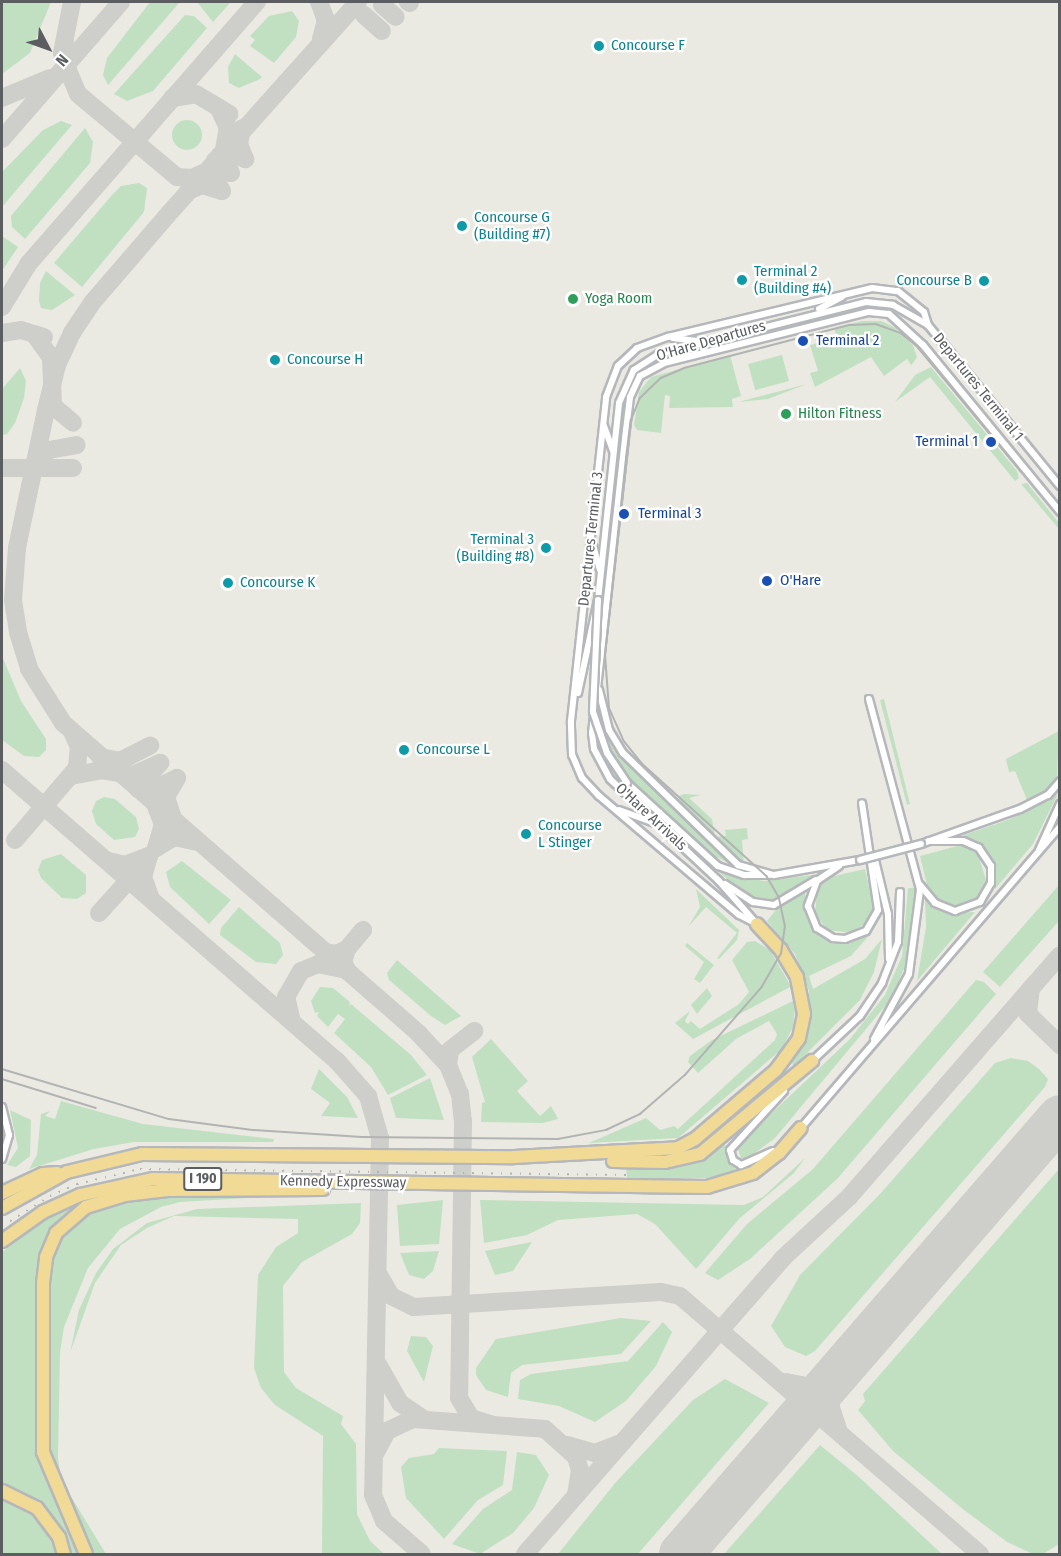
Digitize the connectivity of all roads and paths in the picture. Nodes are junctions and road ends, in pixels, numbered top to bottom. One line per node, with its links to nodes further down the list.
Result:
1 (850, 292): 2 (street); 3 (street, Departures Terminal 1); 4 (street)
2 (811, 314): 3 (street, O'Hare Departures); 5 (street, O'Hare Departures)
3 (928, 325): 8 (street, Departures Terminal 1)
4 (668, 338): 5 (street); 6 (street, Departures Terminal 3)
5 (702, 342): 7 (street, O'Hare Departures)
6 (603, 423): 7 (street); 10 (street, Departures Terminal 3)
7 (614, 453): 11 (street, O'Hare Departures)
8 (1059, 486)
9 (1059, 512): 13 (street, O'Hare Arrivals)
10 (591, 539): 11 (street); 15 (street, Departures Terminal 3)
11 (601, 572): 12 (street, O'Hare Departures)
12 (598, 600): 15 (street, O'Hare Departures, bridge); 26 (street, bridge)
13 (598, 690): 20 (street, O'Hare Arrivals); 26 (street)
14 (869, 699): 29 (street)
15 (571, 721): 19 (street)
16 (1059, 781): 23 (street)
17 (862, 802): 22 (street)
18 (1059, 804): 24 (street)
19 (613, 808): 20 (street); 31 (street)
20 (659, 825): 28 (street, O'Hare Arrivals)
21 (1059, 828): 24 (street)
22 (868, 833): 27 (street); 32 (street)
23 (929, 841): 25 (street, bridge); 29 (street)
24 (1035, 859): 33 (street)
25 (848, 863): 26 (street); 27 (street)
26 (774, 875)
27 (823, 875): 28 (street)
28 (719, 880): 31 (street, O'Hare Arrivals)
29 (920, 885): 33 (street)
30 (900, 892): 32 (street)
31 (757, 924): 37 (highway)
32 (882, 983): 34 (street)
33 (863, 1058): 36 (street)
34 (812, 1061): 36 (street); 37 (highway)
35 (2, 1107): 38 (street)
36 (801, 1128): 40 (highway, Kennedy Expressway / I 190)
37 (546, 1156): 39 (highway, Kennedy Expressway / I 190)
38 (2, 1160)
39 (67, 1172): 41 (highway); 42 (highway, Kennedy Expressway / I 190)
40 (420, 1184): 43 (highway, Kennedy Expressway / I 190); 46 (highway)
41 (2, 1193)
42 (2, 1208)
43 (2, 1240)
44 (2, 1491): 45 (highway)
45 (64, 1554)
46 (86, 1554)

